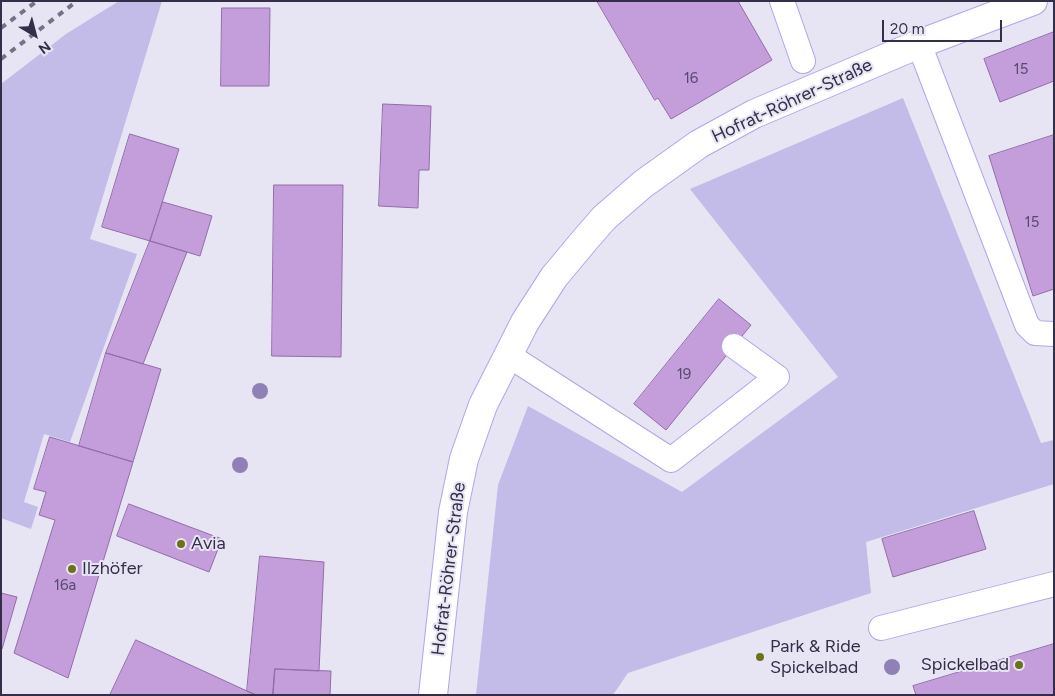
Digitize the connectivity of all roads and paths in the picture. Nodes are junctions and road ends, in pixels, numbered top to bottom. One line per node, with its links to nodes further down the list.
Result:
1 (782, 1): 4 (lane)
2 (1033, 1): 3 (street, Hofrat-Röhrer-Straße)
3 (919, 44): 5 (lane); 7 (street, Hofrat-Röhrer-Straße)
4 (803, 60)
5 (1054, 334)
6 (734, 346): 7 (lane)
7 (508, 354): 10 (street, Hofrat-Röhrer-Straße)
8 (1054, 584): 9 (lane)
9 (881, 628)
10 (433, 695)

